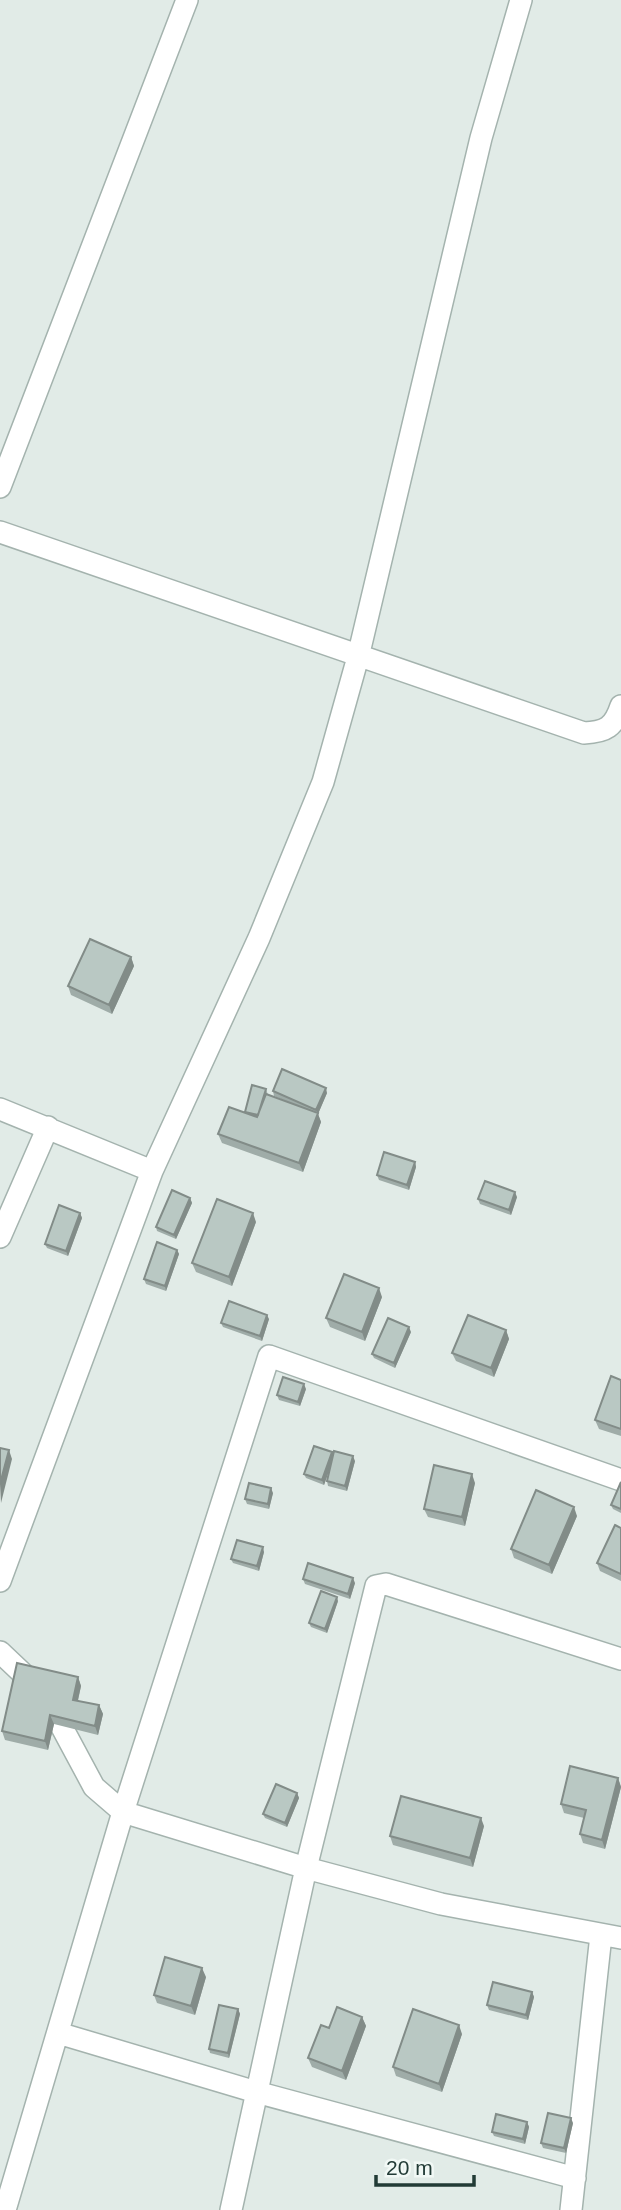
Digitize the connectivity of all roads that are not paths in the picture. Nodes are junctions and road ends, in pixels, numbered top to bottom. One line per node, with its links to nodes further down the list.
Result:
1 (187, 0): 3 (street)
2 (521, 0): 5 (street)
3 (0, 487)
4 (0, 532): 5 (street)
5 (358, 657): 6 (street); 9 (street)
6 (621, 706)
7 (0, 1109): 8 (street)
8 (48, 1127): 9 (street); 10 (street)
9 (152, 1171): 12 (street)
10 (0, 1237)
11 (621, 1480): 15 (street)
12 (0, 1581)
13 (0, 1651): 15 (street)
14 (621, 1659): 16 (street)
15 (123, 1812): 16 (street); 18 (street)
16 (306, 1868): 17 (street); 19 (street)
17 (611, 1936): 20 (street)
18 (58, 2033): 19 (street); 21 (street)
19 (256, 2092): 20 (street); 22 (street)
20 (575, 2178): 23 (street)
21 (5, 2210)
22 (231, 2210)
23 (571, 2210)

